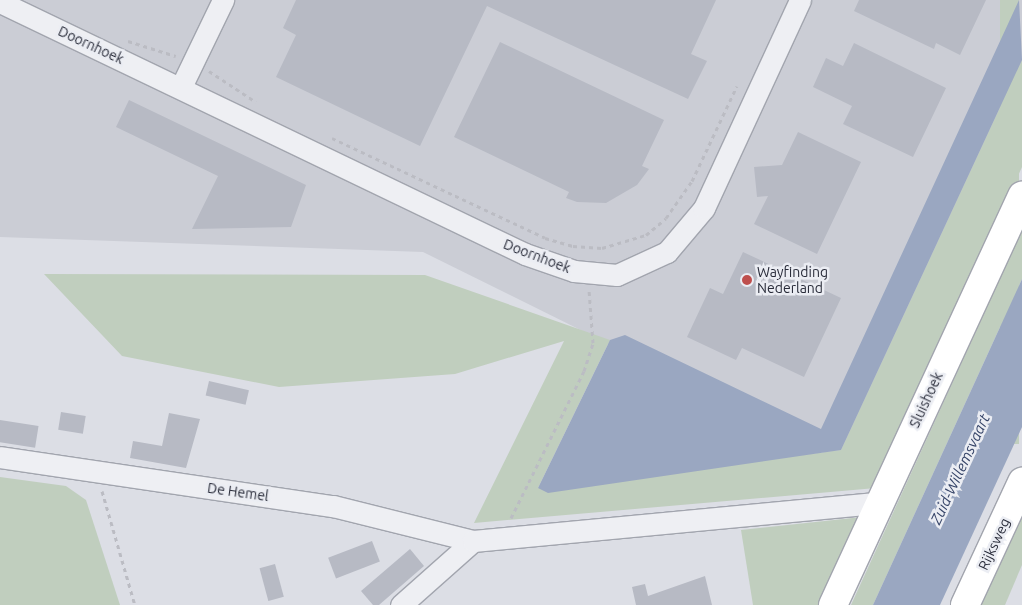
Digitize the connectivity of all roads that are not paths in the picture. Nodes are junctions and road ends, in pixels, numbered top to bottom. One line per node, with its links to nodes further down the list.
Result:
1 (223, 0): 4 (street)
2 (800, 0): 4 (street, Doornhoek)
3 (0, 2): 4 (street, Doornhoek)
4 (182, 87)
5 (1022, 196): 8 (street, Sluishoek)
6 (0, 457): 9 (street, De Hemel)
7 (1022, 482): 12 (street, Rijksweg)
8 (878, 503): 9 (street); 11 (street, Sluishoek)
9 (473, 541): 10 (street)
10 (401, 605)
11 (833, 605)
12 (966, 605)

